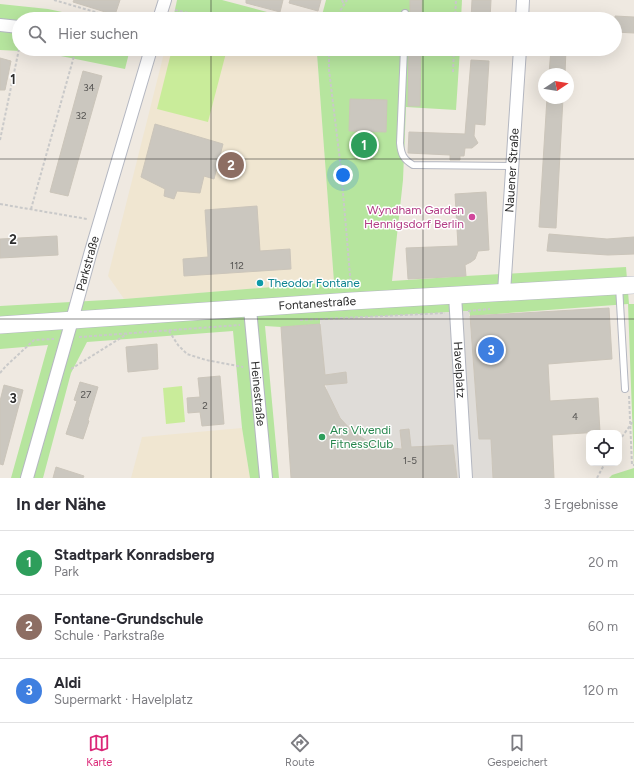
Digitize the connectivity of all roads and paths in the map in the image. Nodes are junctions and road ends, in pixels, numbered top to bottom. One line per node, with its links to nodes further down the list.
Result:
1 (54, 0): 8 (path)
2 (342, 0): 6 (path)
3 (346, 0): 6 (path)
4 (456, 0): 11 (path)
5 (523, 0): 12 (street)
6 (344, 5): 10 (path)
7 (162, 9): 9 (path)
8 (95, 12)
9 (181, 12)
10 (340, 12)
11 (455, 12)
12 (522, 12)
13 (0, 25): 14 (street)
14 (12, 26)
15 (18, 56): 23 (path)
16 (74, 56): 26 (path)
17 (149, 56): 27 (street, Parkstraße)
18 (329, 56): 29 (path)
19 (404, 56): 24 (lane)
20 (454, 56): 22 (path)
21 (520, 56): 24 (street, Nauener Straße)
22 (453, 72)
23 (0, 140)
24 (512, 166): 30 (street, Nauener Straße)
25 (0, 204): 26 (path)
26 (31, 209): 27 (path)
27 (100, 222): 35 (street, Parkstraße)
28 (626, 285): 30 (street, Fontanestraße); 44 (lane)
29 (352, 288)
30 (504, 292): 31 (street, Fontanestraße)
31 (455, 295): 33 (street, Havelplatz); 34 (street, Fontanestraße)
32 (490, 309): 33 (path)
33 (456, 312): 36 (path); 53 (street, Havelplatz)
34 (250, 316): 35 (street, Fontanestraße); 38 (path); 41 (street, Heinestraße)
35 (72, 320): 37 (street, Fontanestraße); 40 (street, Parkstraße)
36 (294, 321)
37 (0, 325)
38 (169, 331): 39 (path); 41 (path)
39 (128, 334): 40 (path); 43 (path)
40 (67, 338): 42 (path); 43 (street, Parkstraße)
41 (256, 369): 52 (street, Heinestraße)
42 (0, 373)
43 (56, 379): 51 (street, Parkstraße)
44 (625, 389)
45 (629, 396): 47 (path)
46 (634, 420): 47 (path)
47 (630, 426): 48 (path); 49 (path)
48 (622, 437)
49 (634, 465)
50 (604, 466): 54 (path)
51 (27, 478)
52 (266, 478)
53 (466, 478)
54 (598, 478)

